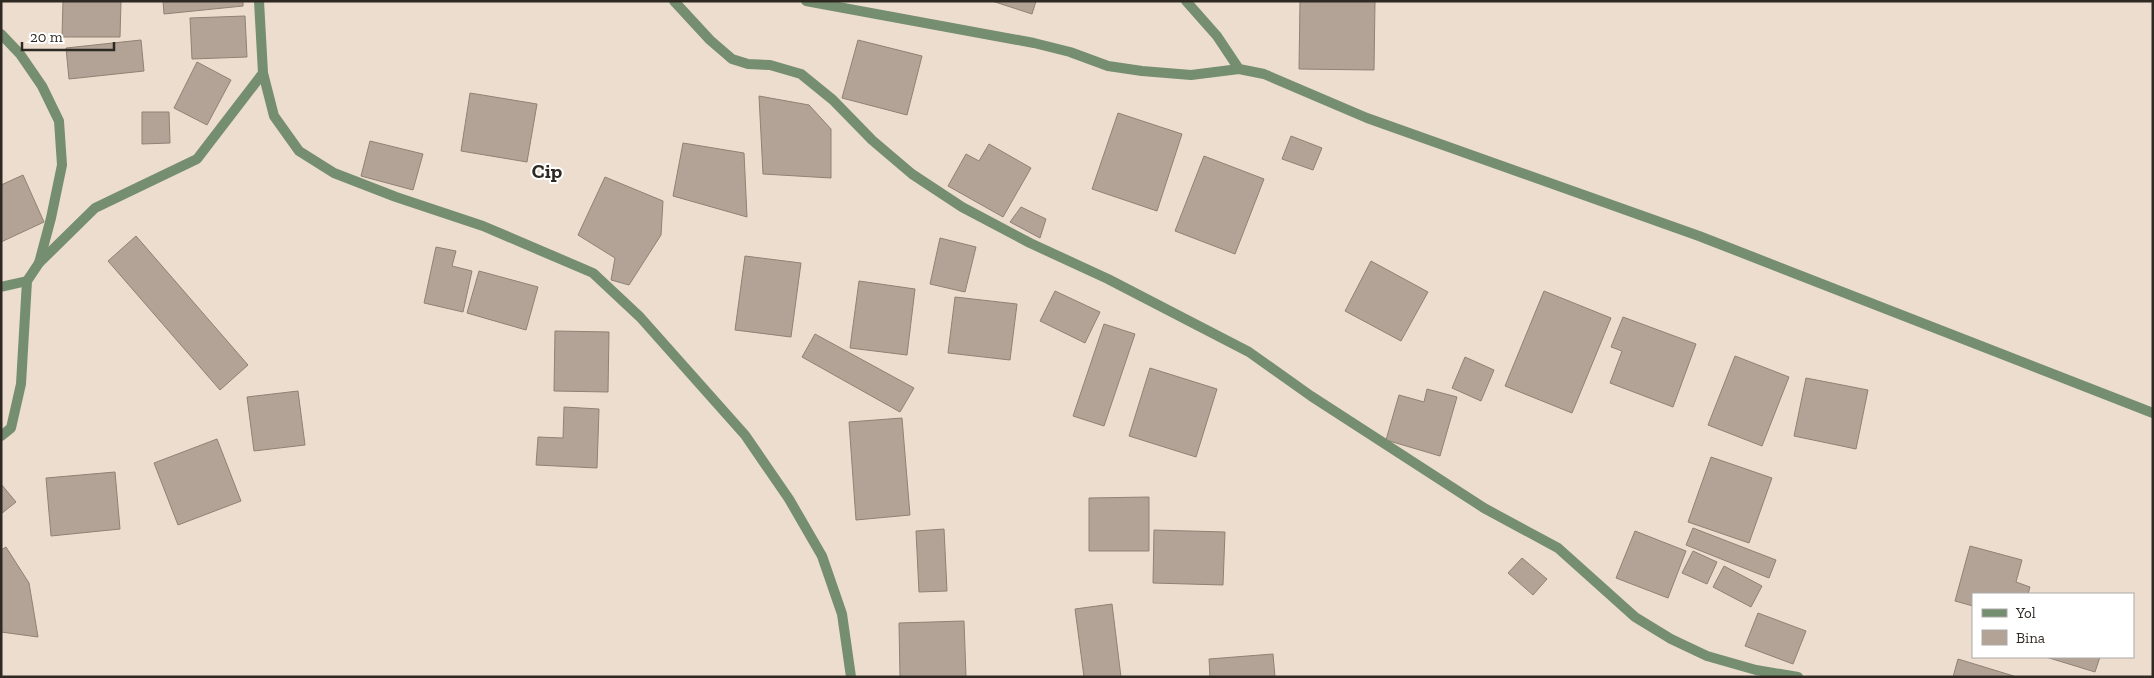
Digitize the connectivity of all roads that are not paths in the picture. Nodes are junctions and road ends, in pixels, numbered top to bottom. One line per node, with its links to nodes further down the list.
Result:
1 (259, 1): 7 (street)
2 (674, 1): 14 (street)
3 (806, 1): 6 (street)
4 (1186, 1): 6 (street)
5 (1, 34): 8 (street)
6 (1239, 70): 11 (street)
7 (263, 73): 8 (street); 13 (street)
8 (39, 263): 9 (street)
9 (27, 281): 10 (street); 12 (street)
10 (1, 287)
11 (2153, 413)
12 (1, 436)
13 (851, 677)
14 (1798, 677)

